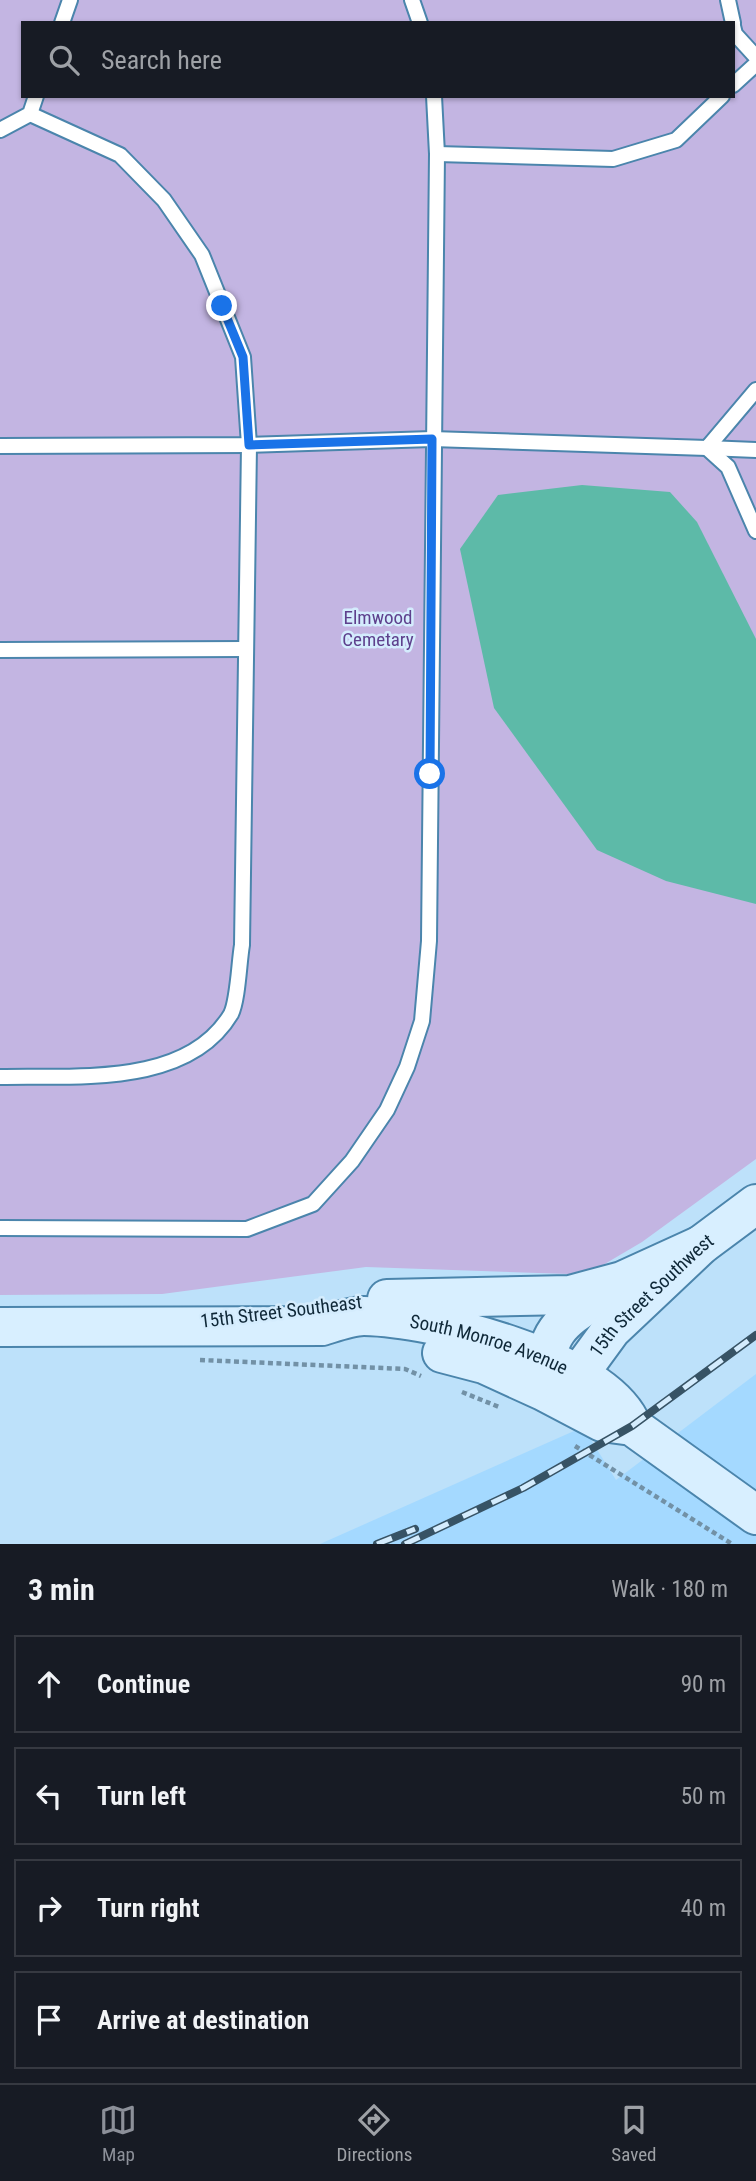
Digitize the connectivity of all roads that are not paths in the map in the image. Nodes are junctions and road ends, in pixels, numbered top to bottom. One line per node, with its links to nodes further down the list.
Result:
1 (69, 0): 4 (lane)
2 (412, 0): 5 (lane)
3 (728, 0): 6 (lane)
4 (63, 21)
5 (419, 21)
6 (732, 21)
7 (735, 34): 8 (lane)
8 (756, 57)
9 (756, 64): 10 (lane)
10 (735, 83)
11 (35, 98): 14 (lane)
12 (434, 98): 16 (lane)
13 (720, 98): 16 (lane)
14 (30, 114): 15 (lane); 19 (lane)
15 (0, 130)
16 (437, 154): 18 (lane)
17 (756, 390): 21 (lane)
18 (432, 439): 19 (lane); 21 (lane); 28 (lane)
19 (249, 445): 20 (lane); 24 (lane)
20 (0, 446)
21 (707, 448): 22 (lane); 23 (lane)
22 (756, 450)
23 (756, 531)
24 (246, 649): 25 (lane); 26 (lane)
25 (0, 650)
26 (0, 1077)
27 (756, 1204): 29 (street, 15th Street Southwest)
28 (0, 1228)
29 (701, 1245): 30 (street, 15th Street Southeast); 33 (street, 15th Street Southwest)
30 (622, 1281): 32 (street, 15th Street Southeast); 33 (street, 15th Street Southeast)
31 (0, 1327): 32 (street, South Monroe Avenue)
32 (149, 1329): 33 (street, South Monroe Avenue)
33 (557, 1381): 34 (street, South Monroe Avenue)
34 (756, 1515)

